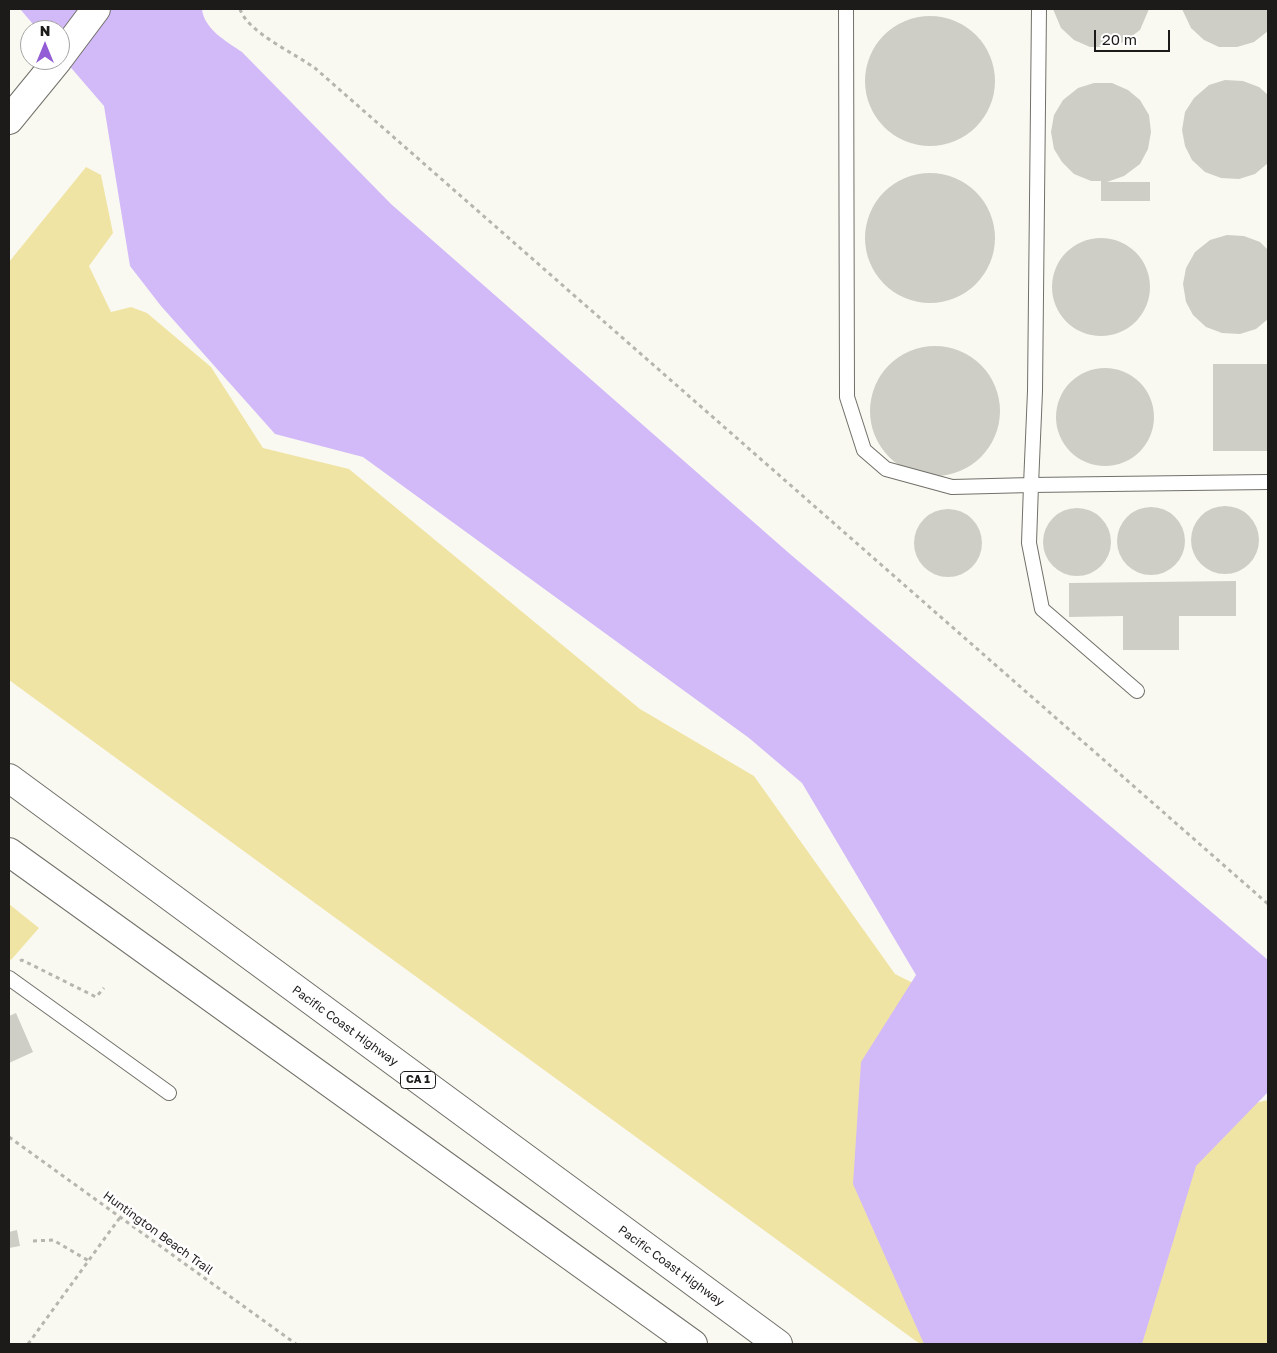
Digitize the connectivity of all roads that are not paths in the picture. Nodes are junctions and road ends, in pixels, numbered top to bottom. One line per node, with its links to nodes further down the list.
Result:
1 (96, 9): 4 (main road)
2 (846, 9): 8 (lane)
3 (1038, 9): 8 (lane)
4 (70, 43)
5 (50, 70): 6 (main road)
6 (9, 120)
7 (1268, 482): 8 (lane)
8 (1031, 485): 9 (lane)
9 (1137, 691)
10 (9, 778): 15 (main road, Pacific Coast Highway / CA 1)
11 (9, 852): 14 (main road)
12 (9, 978): 13 (lane)
13 (169, 1094)
14 (693, 1344)
15 (778, 1344)

